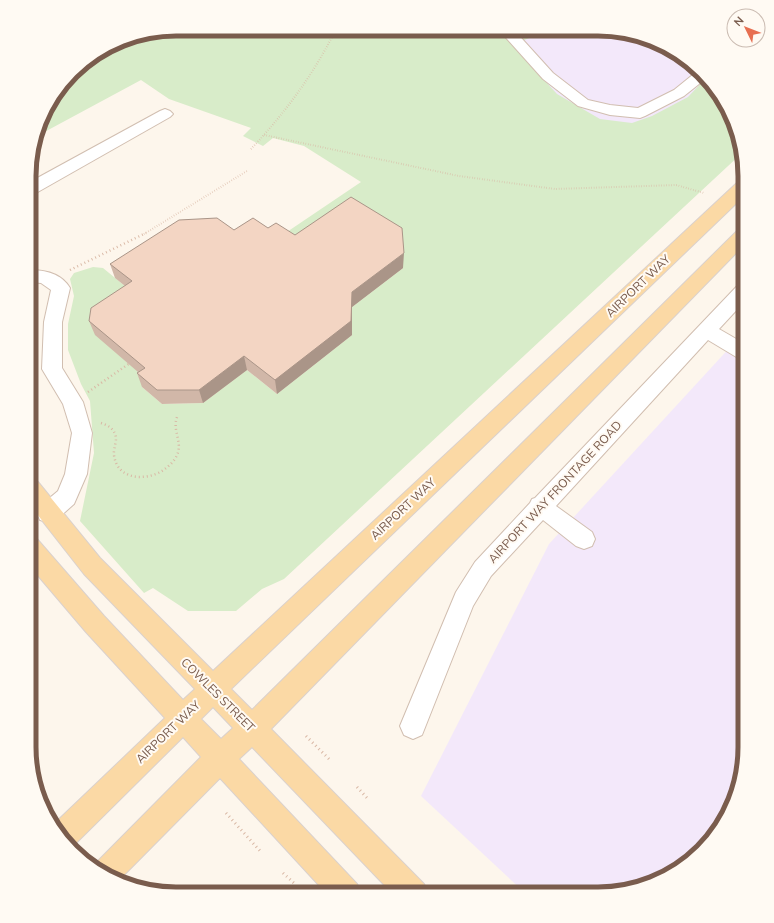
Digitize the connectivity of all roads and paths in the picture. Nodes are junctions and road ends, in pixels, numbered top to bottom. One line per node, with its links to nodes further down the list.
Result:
1 (333, 36): 5 (path)
2 (511, 36): 3 (street)
3 (698, 78)
4 (165, 114): 8 (street)
5 (264, 135): 6 (path); 10 (path)
6 (251, 149)
7 (247, 171): 13 (path)
8 (36, 186)
9 (738, 192): 26 (main road, AIRPORT WAY)
10 (704, 193)
11 (738, 240): 29 (main road)
12 (36, 276): 13 (street)
13 (51, 279): 18 (street)
14 (738, 296): 15 (street, AIRPORT WAY FRONTAGE ROAD)
15 (706, 330): 16 (street); 22 (street, AIRPORT WAY FRONTAGE ROAD)
16 (738, 349)
17 (135, 359): 18 (path)
18 (73, 402): 20 (street)
19 (177, 417): 20 (path)
20 (79, 421): 23 (street)
21 (36, 498): 23 (main road, COWLES STREET)
22 (540, 506): 24 (street); 28 (street, AIRPORT WAY FRONTAGE ROAD)
23 (48, 513): 26 (main road, COWLES STREET)
24 (584, 539)
25 (36, 555): 27 (main road)
26 (213, 689): 27 (main road, AIRPORT WAY); 29 (main road, COWLES STREET)
27 (184, 718): 31 (main road); 36 (main road, AIRPORT WAY)
28 (413, 726)
29 (252, 729): 31 (main road); 42 (main road, COWLES STREET)
30 (306, 736): 32 (path)
31 (220, 757): 38 (main road); 41 (main road)
32 (330, 760)
33 (356, 787): 34 (path)
34 (368, 799)
35 (226, 813): 37 (path)
36 (66, 833)
37 (261, 852)
38 (109, 870)
39 (283, 873): 40 (path)
40 (295, 884)
41 (340, 887)
42 (407, 887)

